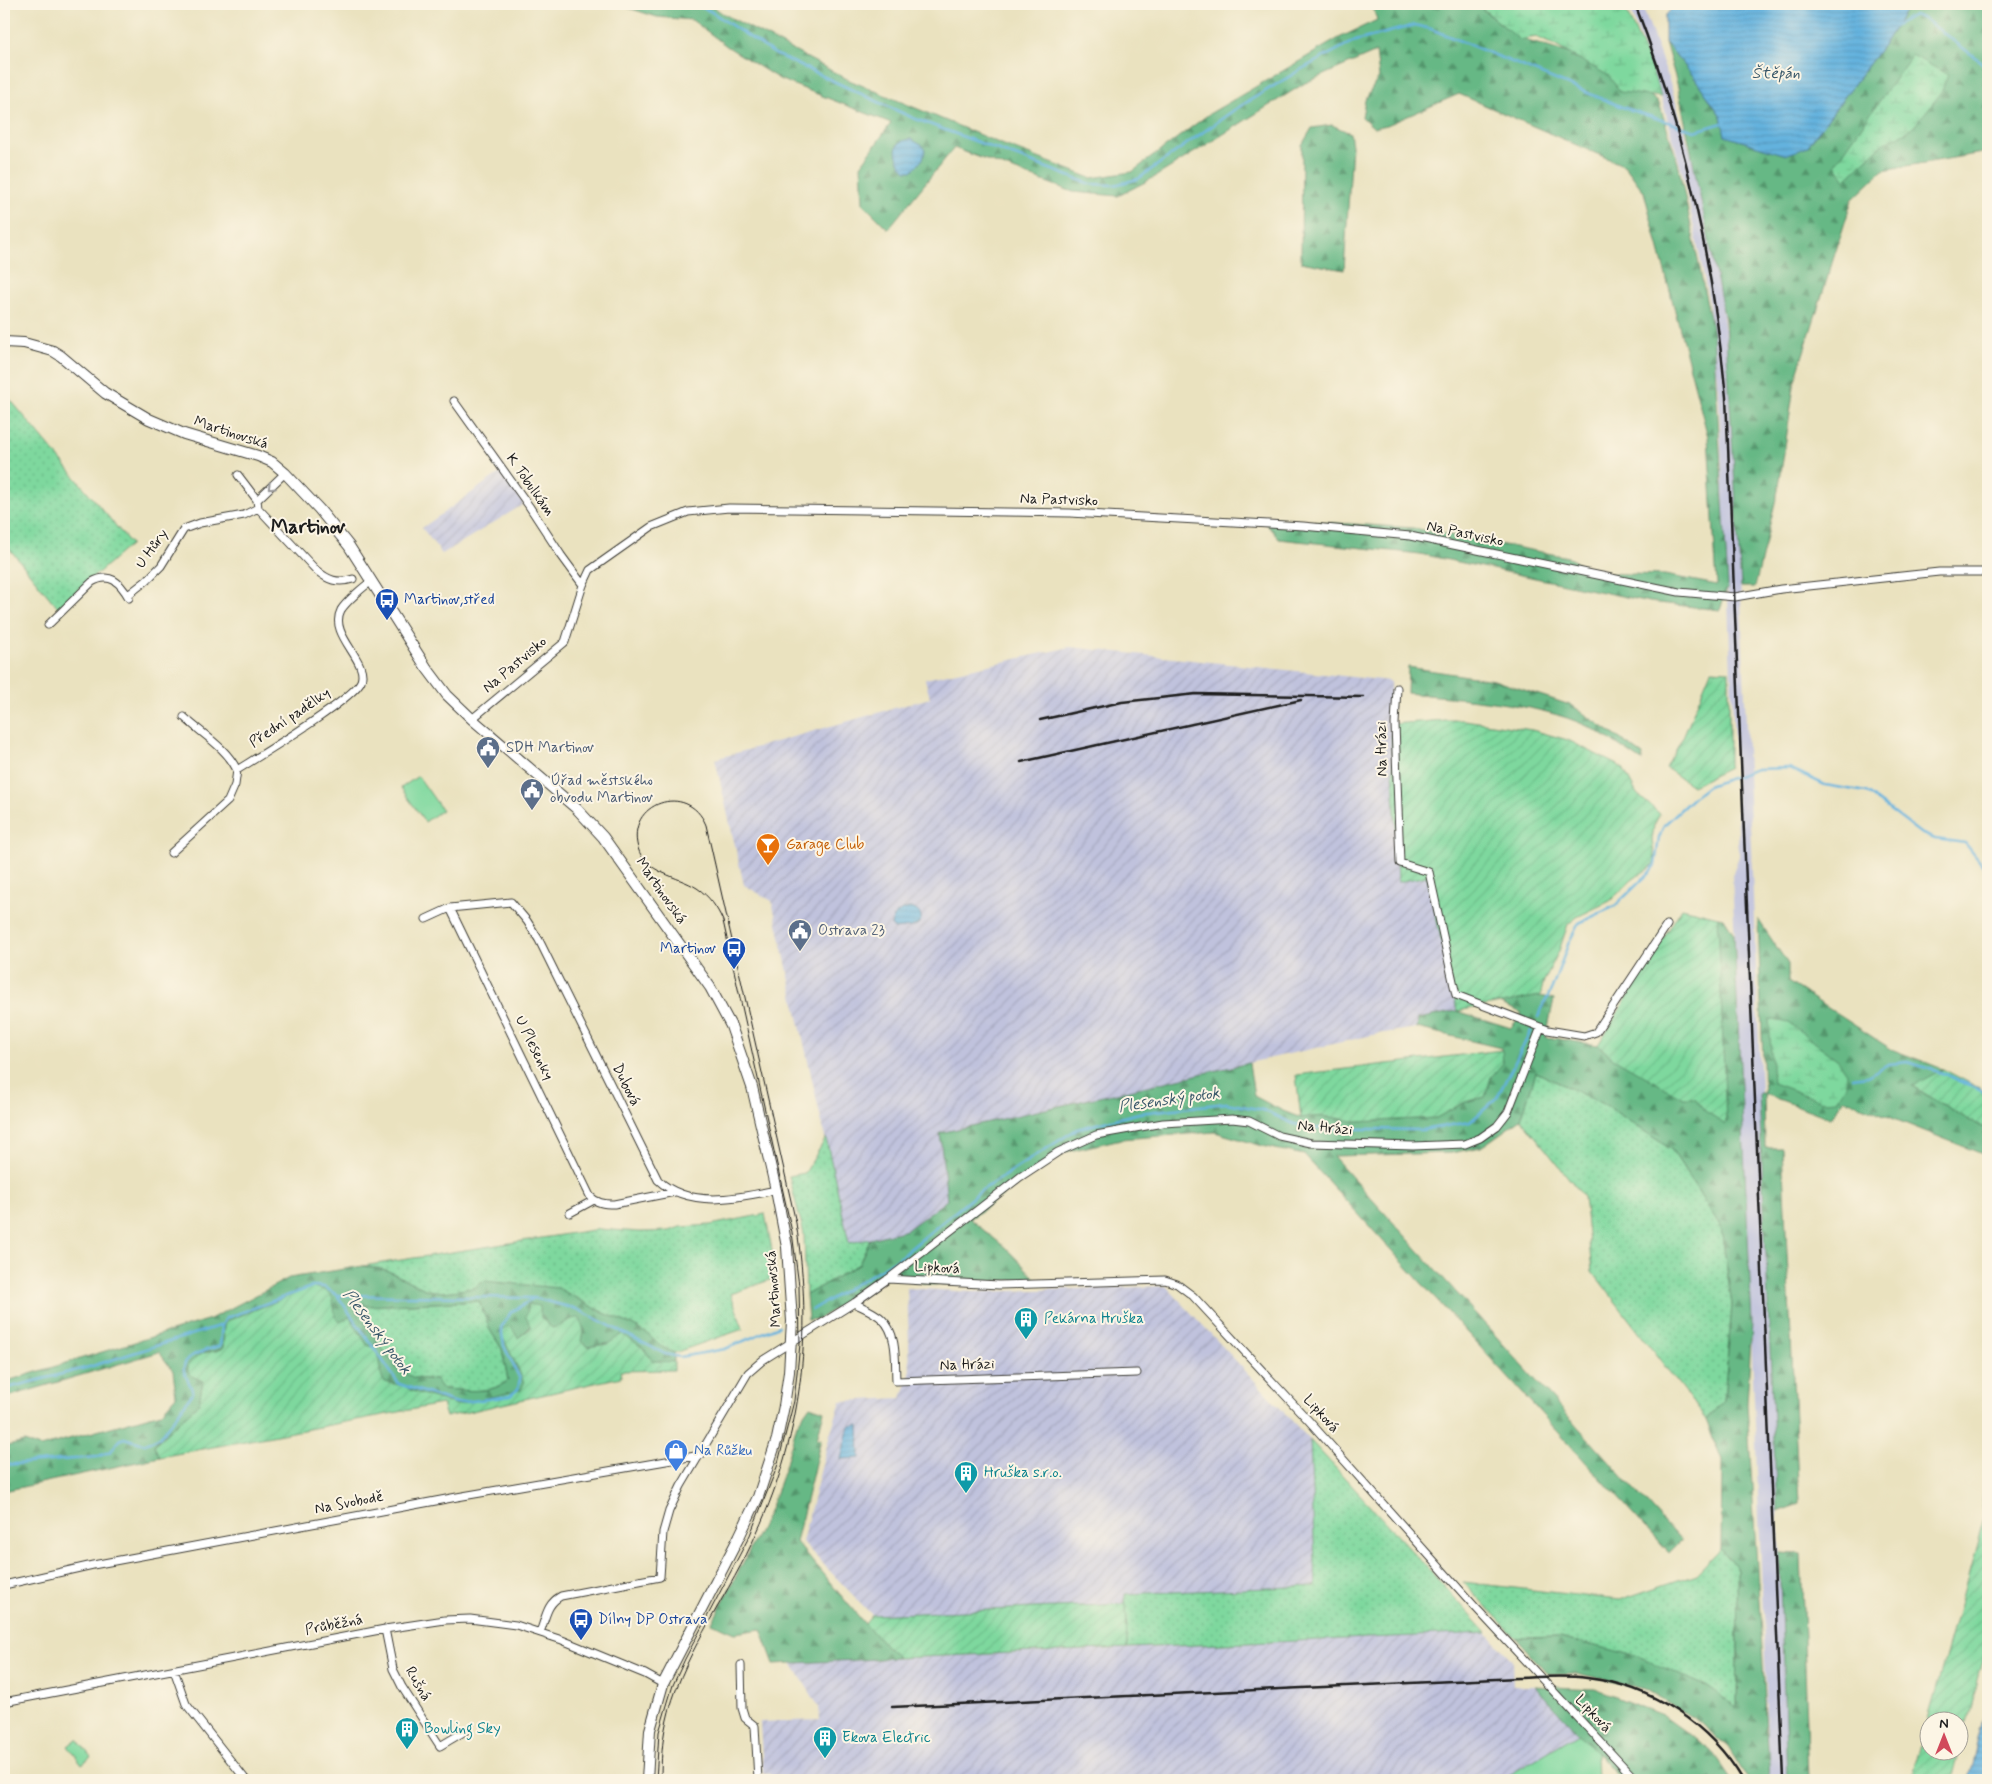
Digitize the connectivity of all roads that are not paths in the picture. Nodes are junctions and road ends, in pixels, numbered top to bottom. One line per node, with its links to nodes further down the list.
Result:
1 (4, 342): 3 (street, Martinovská)
2 (454, 401): 11 (street, K Tobulkám)
3 (285, 473): 5 (street, one-way to 5); 7 (street, Martinovská)
4 (238, 475): 5 (street)
5 (256, 500): 6 (street)
6 (258, 508): 9 (street); 13 (street, U Hůry)
7 (364, 568): 9 (street); 10 (street, Martinovská)
8 (1988, 572): 11 (street, Na Pastvisko)
9 (353, 579): 12 (street)
10 (372, 581): 12 (street); 16 (street, Martinovská)
11 (583, 585): 16 (street, Na Pastvisko)
12 (360, 590): 17 (street, Přední padělky)
13 (48, 625)
14 (1397, 688): 22 (street, Na Hrázi)
15 (184, 717): 17 (street)
16 (472, 719): 23 (street, Martinovská)
17 (237, 770): 18 (street)
18 (171, 853)
19 (450, 908): 20 (street); 24 (street, Dubová); 25 (street, U Plesenky)
20 (426, 919)
21 (1667, 925): 22 (street, Na Hrázi)
22 (1541, 1027): 27 (street, Na Hrázi)
23 (776, 1190): 24 (street, Dubová); 29 (street, Martinovská)
24 (675, 1192): 25 (street)
25 (594, 1200): 26 (street)
26 (570, 1213)
27 (888, 1279): 28 (street, Na Hrázi); 43 (street, Lipková)
28 (854, 1303): 29 (street, Na Hrázi); 30 (street, Na Hrázi)
29 (791, 1343): 31 (street); 37 (street, Martinovská)
30 (1137, 1373)
31 (701, 1455): 32 (street, Na Svobodě); 34 (street)
32 (4, 1585)
33 (385, 1629): 34 (street, Průběžná); 36 (street, Průběžná); 39 (street, Rušná)
34 (540, 1632): 37 (street, Průběžná)
35 (741, 1665): 42 (street)
36 (174, 1670): 38 (street, Průběžná); 40 (street)
37 (663, 1684): 41 (street, Martinovská)
38 (4, 1702)
39 (467, 1730)
40 (246, 1780)
41 (647, 1780)
42 (758, 1780)
43 (1636, 1780)

